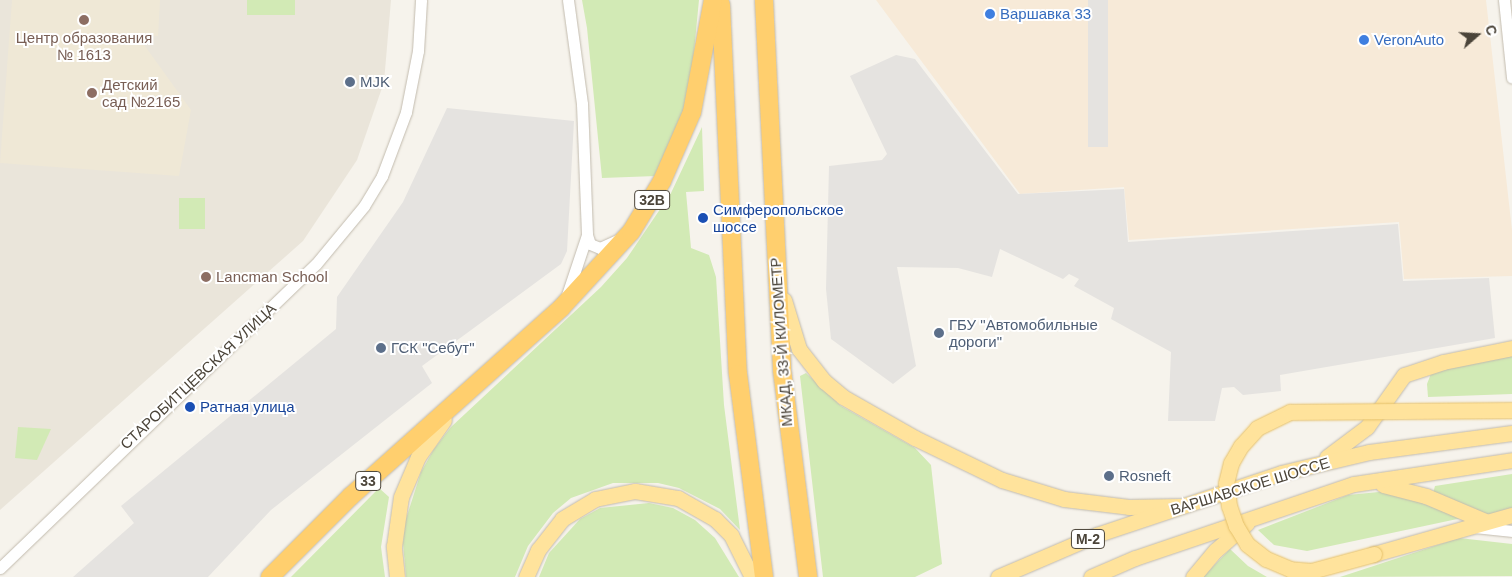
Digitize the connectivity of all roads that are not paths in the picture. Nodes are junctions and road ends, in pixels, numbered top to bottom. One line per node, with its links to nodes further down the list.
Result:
1 (422, 0): 25 (street, СТАРОБИТЦЕВСКАЯ УЛИЦА)
2 (568, 0): 9 (street)
3 (713, 0): 8 (highway, 32B)
4 (721, 0): 30 (highway)
5 (764, 0): 10 (highway, МКАД, 33-Й КИЛОМЕТР)
6 (1504, 0): 7 (street)
7 (1512, 78)
8 (631, 232): 9 (street); 11 (highway, 32B)
9 (587, 235): 11 (street)
10 (773, 236): 19 (main road); 31 (highway, МКАД, 33-Й КИЛОМЕТР)
11 (561, 308): 13 (highway, 32B)
12 (1512, 348): 17 (main road)
13 (462, 400): 26 (highway, 33); 27 (main road, 32B)
14 (1512, 410): 23 (main road, bridge)
15 (1512, 433): 17 (main road, ВАРШАВСКОЕ ШОССЕ)
16 (1512, 460): 18 (main road, ВАРШАВСКОЕ ШОССЕ)
17 (1315, 464): 19 (main road, ВАРШАВСКОЕ ШОССЕ / М-2)
18 (1354, 484): 20 (main road, ВАРШАВСКОЕ ШОССЕ); 22 (main road)
19 (1180, 506): 32 (main road, ВАРШАВСКОЕ ШОССЕ / М-2)
20 (1265, 512): 33 (main road, ВАРШАВСКОЕ ШОССЕ / М-2); 34 (main road)
21 (1512, 515): 22 (main road)
22 (1485, 521): 23 (main road)
23 (1468, 526): 24 (street)
24 (1512, 531)
25 (1, 565)
26 (272, 574)
27 (397, 577)
28 (526, 577): 29 (main road)
29 (752, 577)
30 (764, 577)
31 (808, 577)
32 (998, 577)
33 (1090, 577)
34 (1192, 577)

